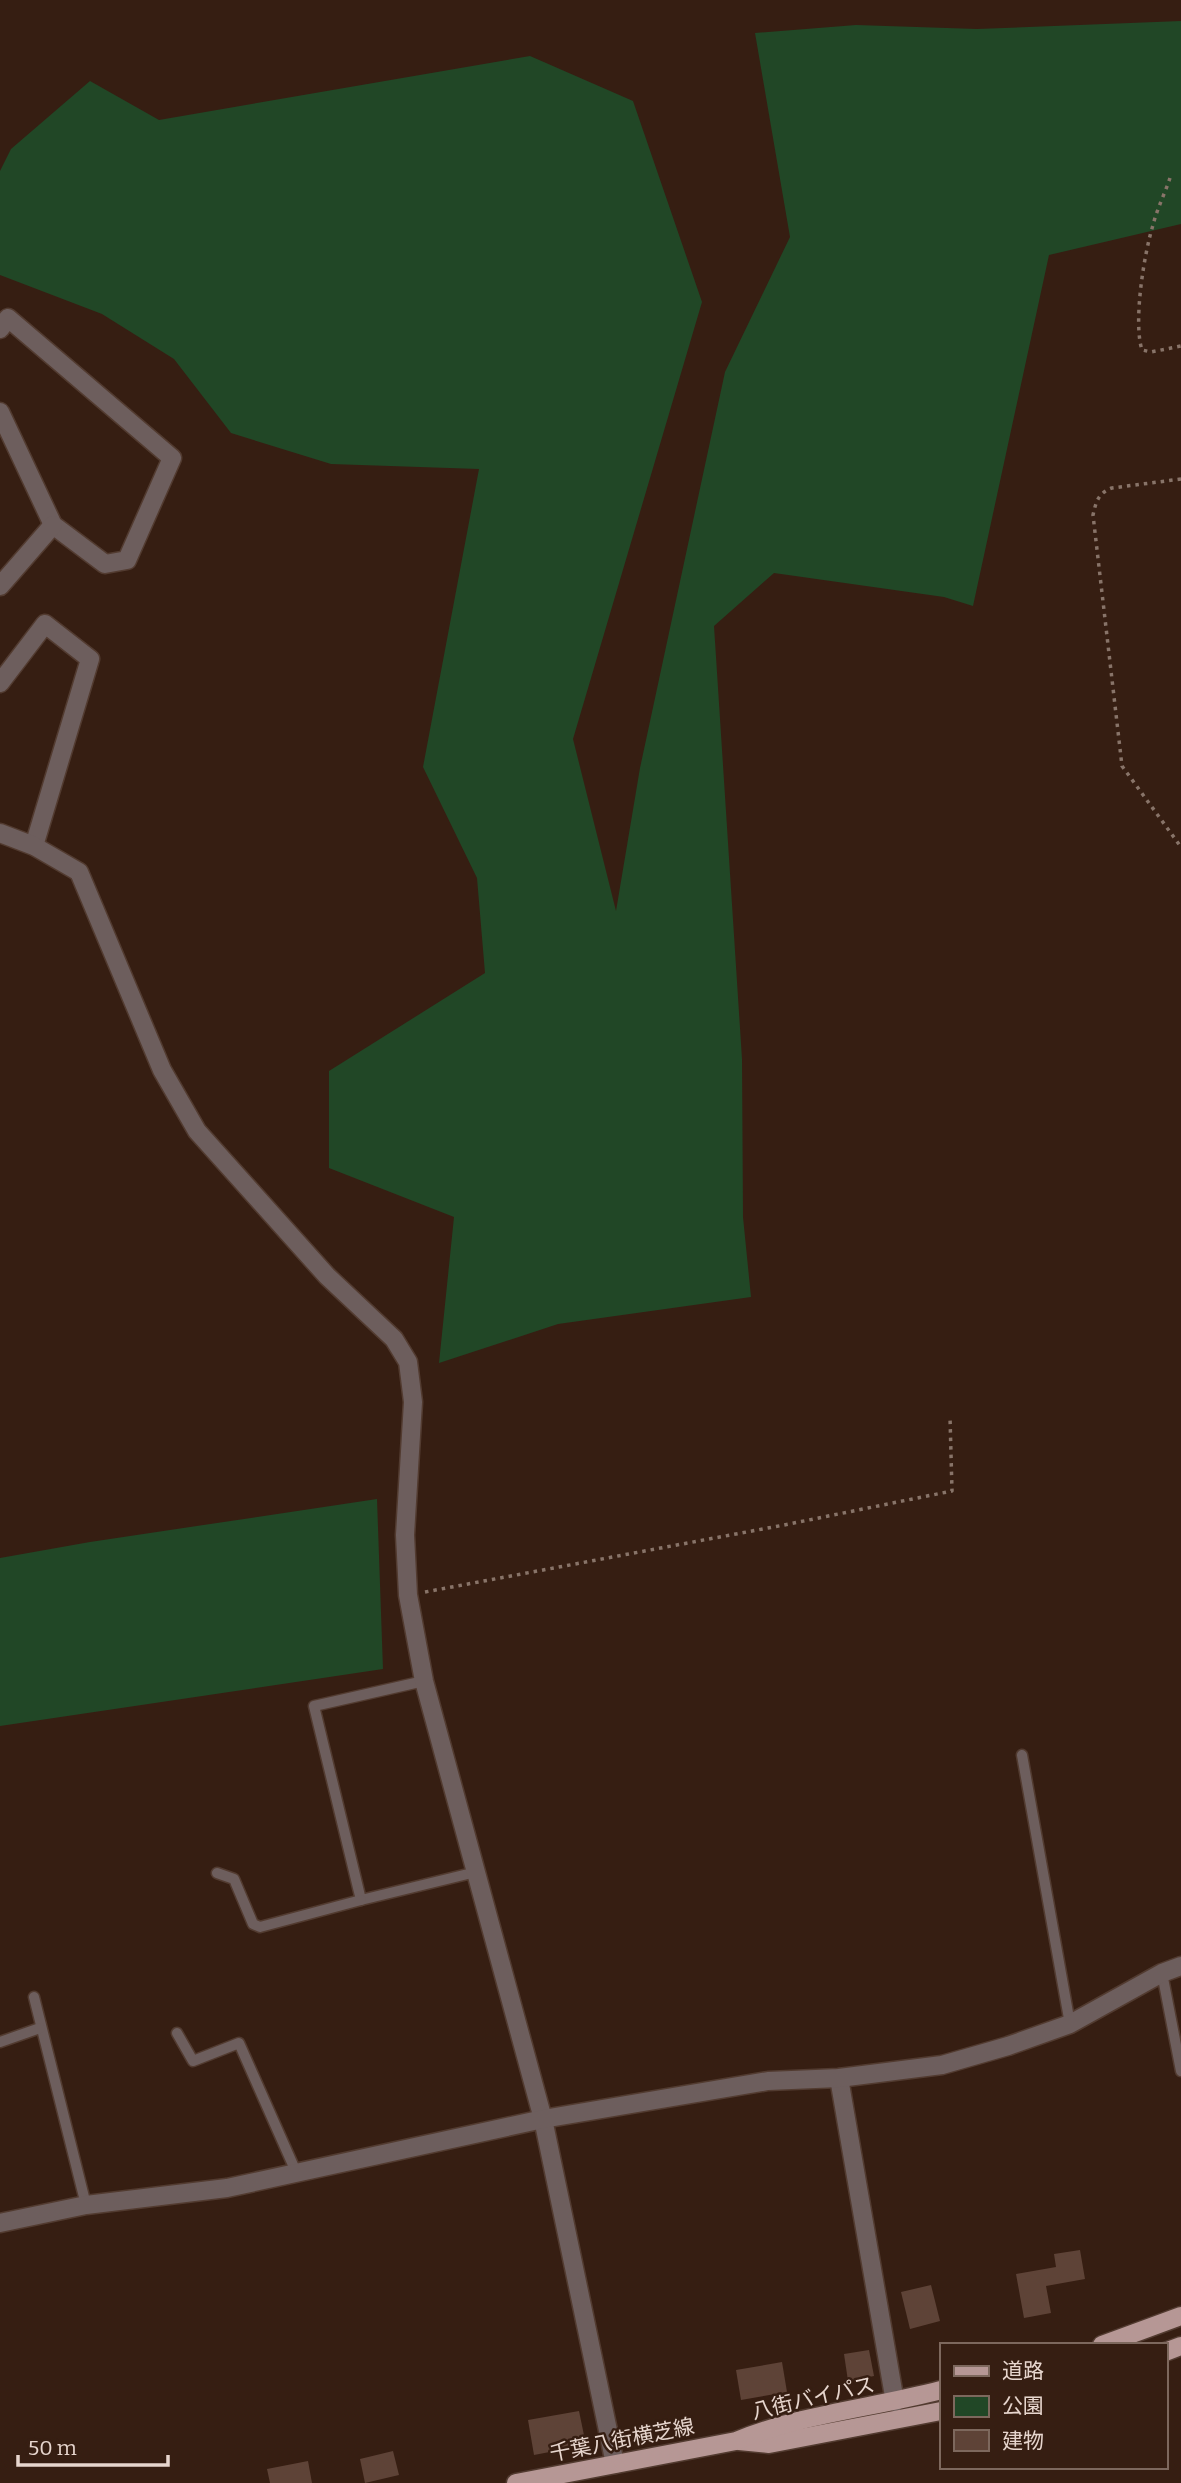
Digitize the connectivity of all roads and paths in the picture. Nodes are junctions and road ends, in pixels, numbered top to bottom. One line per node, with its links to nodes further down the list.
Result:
1 (1170, 178): 3 (path)
2 (0, 329): 6 (street)
3 (1181, 346)
4 (0, 412): 6 (street)
5 (1181, 480): 11 (path)
6 (53, 525): 7 (street)
7 (0, 586)
8 (0, 684): 10 (street)
9 (0, 833): 10 (street)
10 (34, 846): 13 (street)
11 (1181, 847)
12 (950, 1417): 13 (path)
13 (408, 1595): 14 (street)
14 (424, 1681): 16 (street); 18 (lane)
15 (1022, 1755): 22 (lane)
16 (476, 1872): 18 (lane); 28 (street)
17 (217, 1873): 18 (lane)
18 (361, 1900)
19 (1181, 1966): 20 (street)
20 (1162, 1973): 22 (street); 26 (lane)
21 (34, 1997): 23 (lane)
22 (1070, 2024): 27 (street)
23 (40, 2028): 25 (lane); 30 (lane)
24 (177, 2033): 29 (lane)
25 (0, 2042)
26 (1181, 2071)
27 (839, 2078): 28 (street); 35 (street)
28 (542, 2119): 29 (street); 38 (street)
29 (297, 2174): 30 (street)
30 (86, 2204): 31 (street)
31 (0, 2223)
32 (1181, 2316): 33 (main road)
33 (1107, 2343)
34 (940, 2390): 35 (main road, 八街バイパス)
35 (895, 2402): 37 (main road, 八街バイパス)
36 (940, 2411): 37 (main road, 八街バイパス)
37 (736, 2441): 38 (main road, 千葉八街横芝線)
38 (615, 2464): 39 (main road, 千葉八街横芝線)
39 (516, 2483)

